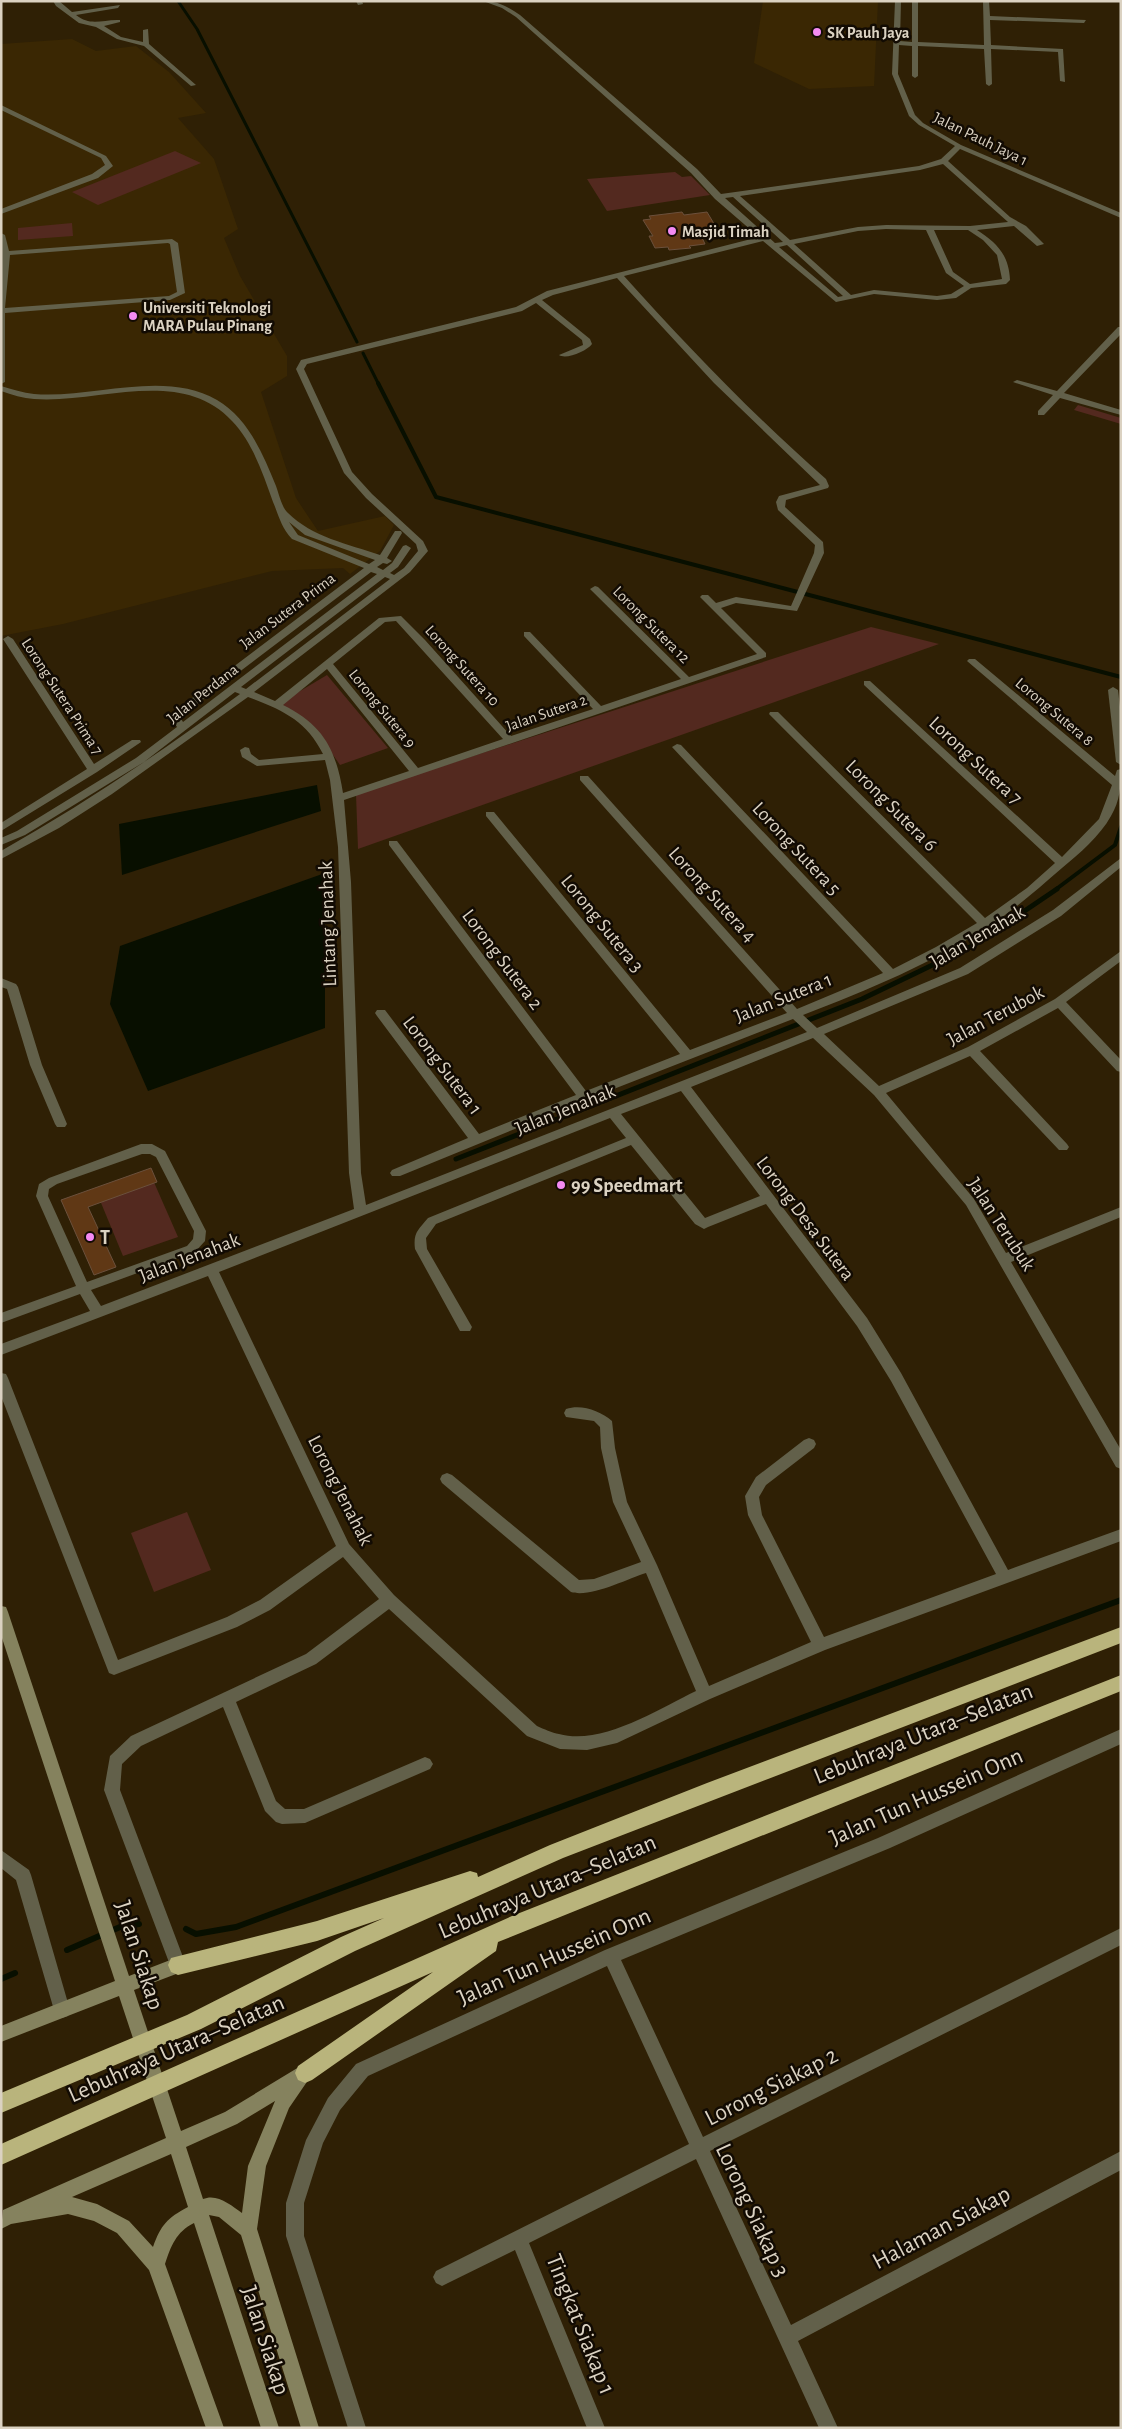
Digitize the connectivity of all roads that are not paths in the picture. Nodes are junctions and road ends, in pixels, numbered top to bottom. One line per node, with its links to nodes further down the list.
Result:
1 (56, 1): 7 (street)
2 (486, 1): 25 (street)
3 (898, 1): 13 (street, Jalan Pauh Jaya 1)
4 (915, 1): 14 (street)
5 (986, 1): 8 (street)
6 (118, 6): 7 (street)
7 (72, 14): 11 (street)
8 (986, 18): 10 (street); 16 (street)
9 (118, 21): 11 (street)
10 (1084, 21)
11 (98, 24): 15 (street)
12 (146, 30): 15 (street)
13 (896, 43): 14 (street); 22 (street, Jalan Pauh Jaya 1)
14 (915, 44): 16 (street); 17 (street)
15 (146, 45): 20 (street)
16 (988, 47): 18 (street); 19 (street)
17 (914, 76)
18 (1063, 80)
19 (989, 84)
20 (193, 85)
21 (1, 107): 26 (street)
22 (959, 146): 23 (street); 27 (street, Jalan Pauh Jaya 1)
23 (944, 161): 24 (street); 28 (street)
24 (734, 194): 25 (street); 33 (street)
25 (718, 197): 32 (street)
26 (1, 212)
27 (1121, 216)
28 (1014, 224): 30 (street); 34 (street)
29 (929, 228): 30 (street); 33 (street); 38 (street)
30 (970, 228): 38 (street)
31 (1, 235): 36 (street)
32 (764, 238): 35 (street); 37 (street)
33 (786, 243): 35 (street); 39 (street)
34 (1040, 244)
35 (773, 246): 39 (street)
36 (6, 252): 41 (street); 41 (street)
37 (619, 275): 40 (street); 61 (street)
38 (970, 286): 39 (street)
39 (850, 297)
40 (536, 299): 43 (street); 56 (street, Jalan Perdana)
41 (1, 311): 44 (street)
42 (1121, 329): 47 (street)
43 (563, 355)
44 (1, 382)
45 (1018, 382): 47 (street)
46 (1, 388): 50 (street)
47 (1059, 394): 48 (street); 49 (street)
48 (1041, 413)
49 (1121, 413)
50 (283, 514): 53 (street); 55 (street)
51 (398, 533): 53 (street, Jalan Sutera Prima)
52 (406, 548): 54 (street, Jalan Perdana)
53 (382, 559): 54 (street); 55 (street, Jalan Sutera Prima)
54 (395, 565): 56 (street); 57 (street, Jalan Perdana)
55 (371, 568): 57 (street); 74 (street, Jalan Sutera Prima)
56 (407, 570): 58 (street, Jalan Perdana)
57 (384, 573): 58 (street); 68 (street, Jalan Perdana)
58 (396, 578): 70 (street, Jalan Perdana)
59 (595, 589): 66 (street, Lorong Sutera 12)
60 (705, 598): 61 (street)
61 (714, 606): 66 (street, Jalan Sutera 2)
62 (527, 634): 72 (street)
63 (8, 638): 81 (street, Lorong Sutera Prima 7)
64 (972, 661): 85 (street, Lorong Sutera 8)
65 (328, 664): 71 (street); 75 (street, Lorong Sutera 10); 82 (street, Lorong Sutera 9)
66 (687, 680): 72 (street, Jalan Sutera 2)
67 (867, 683): 95 (street, Lorong Sutera 7)
68 (234, 688): 70 (street, Lintang Jenahak); 74 (street, Jalan Perdana)
69 (1113, 690): 80 (street)
70 (246, 694): 71 (street, Lintang Jenahak); 90 (street, Jalan Perdana)
71 (274, 706): 79 (street, Lintang Jenahak)
72 (599, 710): 75 (street, Jalan Sutera 2)
73 (774, 714): 96 (street, Lorong Sutera 6)
74 (182, 728): 89 (street, Jalan Perdana)
75 (509, 740): 82 (street, Jalan Sutera 2)
76 (136, 742): 81 (street)
77 (677, 747): 98 (street, Lorong Sutera 5)
78 (244, 750): 79 (street)
79 (329, 757): 86 (street, Lintang Jenahak)
80 (1121, 762)
81 (92, 770): 88 (street)
82 (416, 772): 86 (street, Jalan Sutera 2)
83 (1121, 772): 85 (street, Jalan Sutera 1)
84 (584, 778): 102 (street, Lorong Sutera 4)
85 (1118, 784): 95 (street, Jalan Sutera 1)
86 (338, 798): 117 (street, Lintang Jenahak)
87 (490, 814): 105 (street, Lorong Sutera 3)
88 (4, 822): 89 (street)
89 (21, 833): 90 (street); 91 (street, Jalan Perdana)
90 (32, 840): 93 (street, Jalan Perdana)
91 (1, 842)
92 (393, 843): 109 (street, Lorong Sutera 2)
93 (1, 856)
94 (1121, 861): 103 (street, Jalan Jenahak)
95 (1062, 863): 96 (street, Jalan Sutera 1)
96 (984, 923): 98 (street, Jalan Sutera 1)
97 (1121, 955): 100 (street, Jalan Terubok)
98 (891, 974): 102 (street, Jalan Sutera 1)
99 (1, 982): 111 (street)
100 (1059, 1002): 104 (street, Jalan Terubok); 106 (street)
101 (381, 1012): 112 (street, Lorong Sutera 1)
102 (796, 1014): 103 (street, Lorong Sutera 4); 105 (street, Jalan Sutera 1)
103 (816, 1033): 107 (street, Jalan Jenahak); 108 (street, Jalan Terubuk)
104 (972, 1050): 108 (street, Jalan Terubok); 114 (street)
105 (688, 1055): 109 (street, Jalan Sutera 1)
106 (1121, 1068)
107 (682, 1084): 110 (street, Jalan Jenahak); 116 (street, Lorong Desa Sutera)
108 (878, 1092): 119 (street, Jalan Terubuk)
109 (584, 1097): 112 (street, Jalan Sutera 1)
110 (612, 1112): 113 (street); 117 (street, Jalan Jenahak)
111 (61, 1124)
112 (476, 1139): 115 (street, Jalan Sutera 1)
113 (634, 1139): 116 (street); 124 (street)
114 (1063, 1147)
115 (396, 1173)
116 (767, 1198): 134 (street, Lorong Desa Sutera)
117 (361, 1212): 120 (street, Jalan Jenahak)
118 (1121, 1212): 119 (street)
119 (1004, 1259): 129 (street, Jalan Terubuk)
120 (211, 1269): 122 (street, Jalan Jenahak); 132 (street, Lorong Jenahak)
121 (84, 1289): 121 (street); 122 (street); 123 (street)
122 (98, 1313): 125 (street, Jalan Jenahak)
123 (1, 1318)
124 (465, 1328)
125 (1, 1350)
126 (1, 1378): 132 (street)
127 (570, 1413): 133 (street)
128 (809, 1444): 138 (street)
129 (1121, 1463)
130 (447, 1479): 133 (street)
131 (1121, 1536): 134 (street, Lorong Jenahak)
132 (344, 1548): 135 (street, Lorong Jenahak)
133 (650, 1565): 140 (street)
134 (1005, 1578): 138 (street, Lorong Jenahak)
135 (389, 1600): 140 (street, Lorong Jenahak); 141 (street)
136 (1, 1612): 164 (main road, Jalan Siakap)
137 (1121, 1635): 144 (highway, Lebuhraya Utara–Selatan)
138 (820, 1645): 140 (street, Lorong Jenahak)
139 (1121, 1683): 146 (highway, Lebuhraya Utara–Selatan)
140 (705, 1694)
141 (227, 1698): 143 (street); 149 (street)
142 (1121, 1736): 148 (street, Jalan Tun Hussein Onn)
143 (425, 1764)
144 (557, 1852): 149 (highway); 153 (highway, Lebuhraya Utara–Selatan)
145 (1, 1858): 150 (street)
146 (519, 1923): 152 (highway); 155 (highway, Lebuhraya Utara–Selatan)
147 (1121, 1936): 154 (street, Lorong Siakap 2)
148 (611, 1956): 154 (street, Lorong Siakap 3); 166 (street, Jalan Tun Hussein Onn)
149 (178, 1965): 150 (main road)
150 (62, 2010): 151 (main road)
151 (1, 2034)
152 (305, 2073): 157 (main road); 158 (main road)
153 (1, 2103)
154 (698, 2148): 159 (street, Lorong Siakap 2); 162 (street, Lorong Siakap 3)
155 (1, 2155)
156 (1121, 2160): 162 (street, Halaman Siakap)
157 (5, 2218): 160 (main road)
158 (248, 2229): 160 (main road); 165 (main road)
159 (519, 2239): 161 (street, Lorong Siakap 2); 167 (street, Tingkat Siakap 1)
160 (156, 2264): 163 (main road)
161 (442, 2277)
162 (786, 2338): 168 (street, Lorong Siakap 3)
163 (215, 2428)
164 (270, 2428)
165 (310, 2428)
166 (357, 2428)
167 (596, 2428)
168 (829, 2428)

